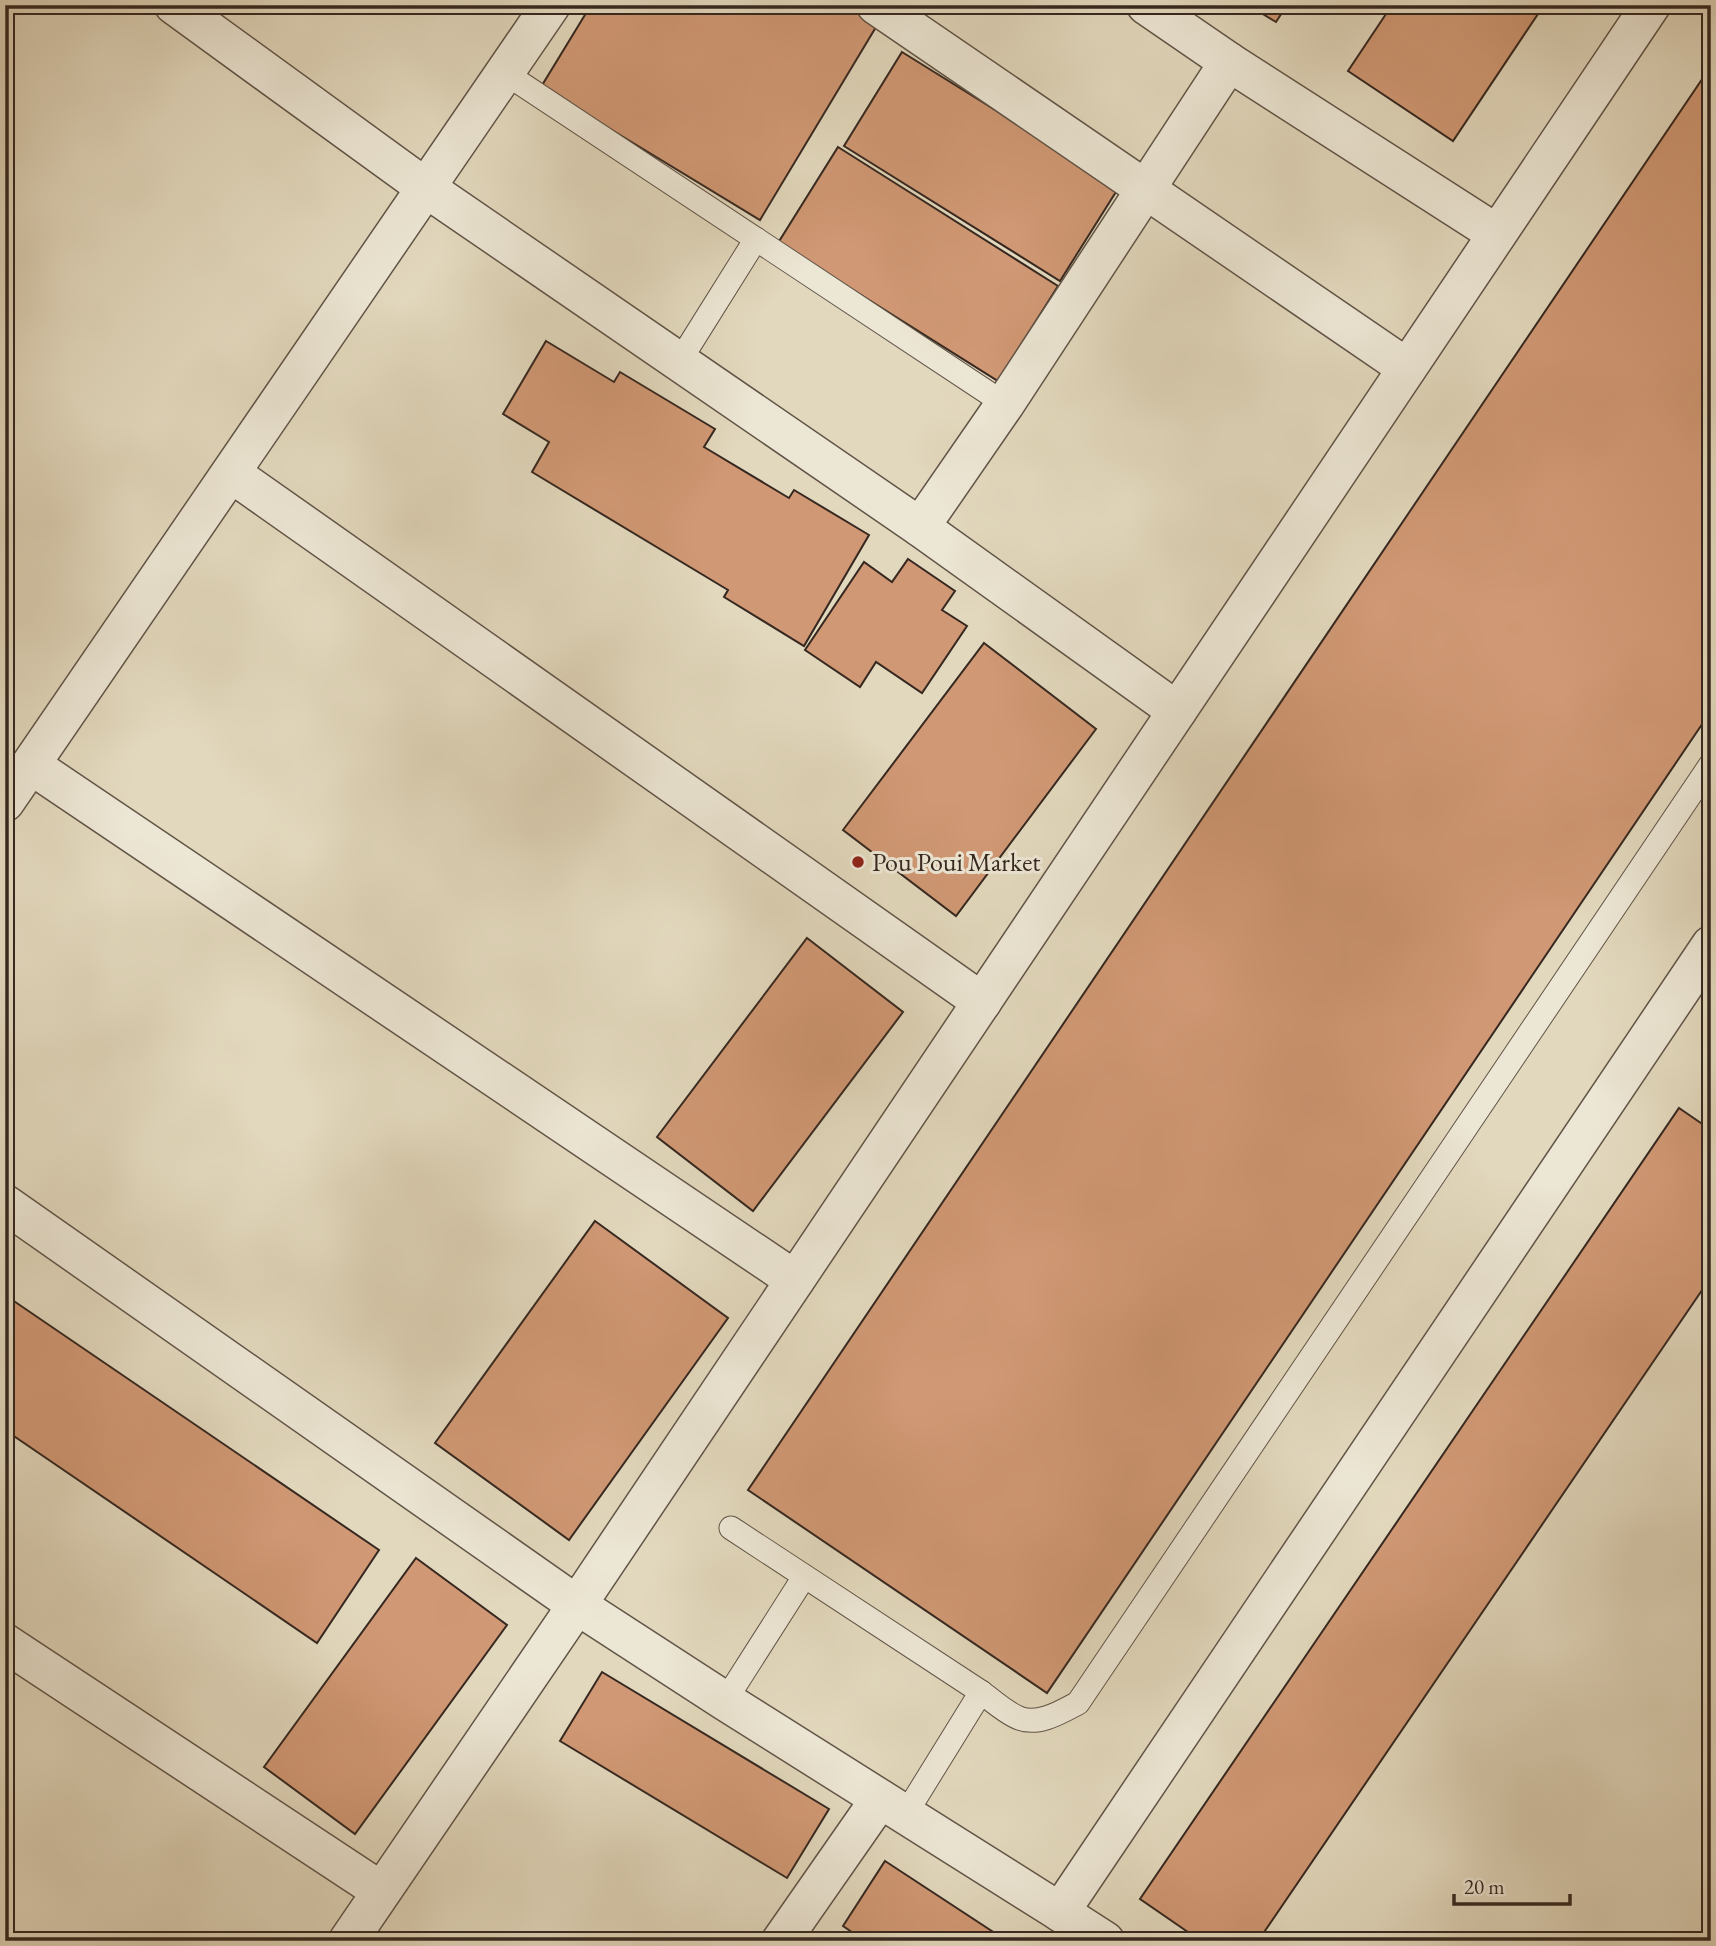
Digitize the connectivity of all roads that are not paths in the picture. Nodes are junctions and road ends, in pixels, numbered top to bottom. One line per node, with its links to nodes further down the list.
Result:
1 (174, 5): 8 (street)
2 (551, 5): 7 (street)
3 (1146, 5): 6 (street)
4 (1651, 5): 10 (street)
5 (897, 11): 9 (street)
6 (1229, 62): 9 (street); 10 (street)
7 (505, 73): 8 (street); 11 (lane)
8 (426, 188): 12 (street); 15 (street)
9 (1146, 190): 13 (street); 14 (street)
10 (1497, 234): 13 (street)
11 (756, 239): 12 (lane); 14 (lane)
12 (679, 362): 16 (street)
13 (1407, 368): 17 (street)
14 (1005, 404): 16 (street)
15 (231, 473): 19 (street); 22 (street)
16 (920, 527): 17 (street)
17 (1177, 711): 22 (street)
18 (1711, 764): 29 (lane)
19 (31, 765): 20 (street); 24 (street)
20 (5, 802)
21 (1711, 945): 33 (street)
22 (982, 1002): 24 (street)
23 (5, 1204): 27 (street)
24 (795, 1280): 27 (street)
25 (731, 1528): 26 (lane)
26 (804, 1577): 29 (lane); 30 (lane)
27 (577, 1605): 30 (street); 32 (street)
28 (5, 1643): 32 (street)
29 (981, 1692): 31 (lane)
30 (725, 1701): 31 (street)
31 (893, 1807): 33 (street); 35 (street)
32 (381, 1891): 34 (street)
33 (1060, 1912): 36 (street)
34 (348, 1941)
35 (781, 1941)
36 (1105, 1941)

